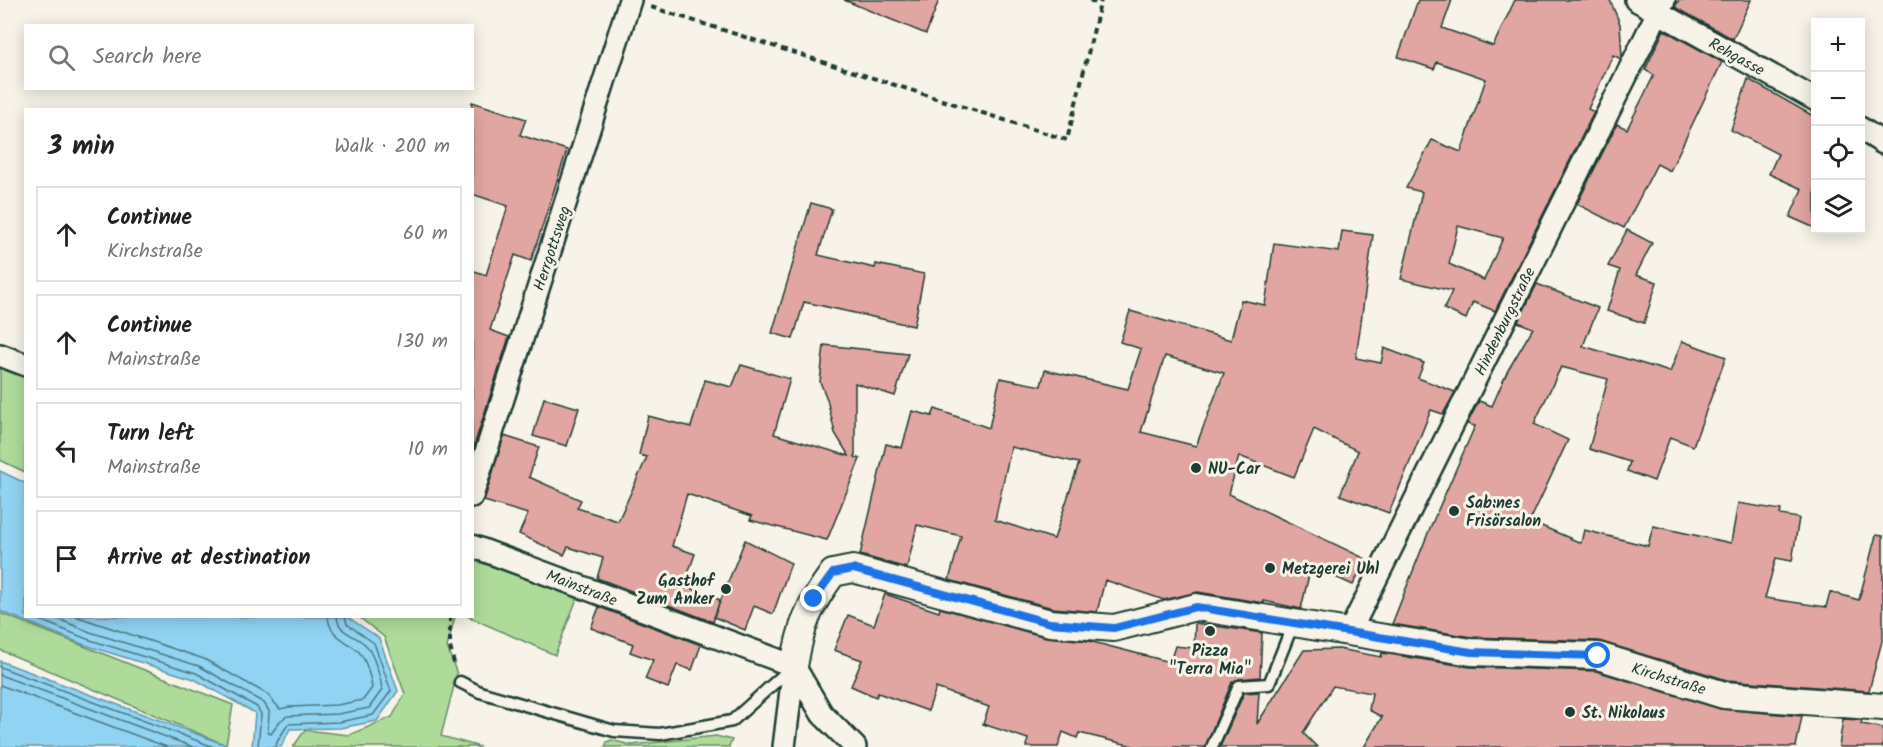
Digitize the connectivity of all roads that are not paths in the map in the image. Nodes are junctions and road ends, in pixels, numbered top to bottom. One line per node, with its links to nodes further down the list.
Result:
1 (630, 0): 9 (street, Herrgottsweg)
2 (1636, 0): 3 (street, Rehgasse)
3 (1661, 6): 4 (street, Rehgasse); 12 (street, Hindenburgstraße)
4 (1811, 98)
5 (1865, 131): 6 (street)
6 (1883, 143)
7 (0, 355): 8 (street)
8 (24, 364)
9 (474, 490)
10 (474, 547): 13 (street, Mainstraße)
11 (1293, 623): 12 (street); 13 (street); 18 (lane)
12 (1350, 631): 15 (street, Kirchstraße)
13 (794, 666): 14 (lane); 16 (street); 17 (street)
14 (459, 678)
15 (1883, 707)
16 (784, 747)
17 (855, 747)
18 (1212, 747)

